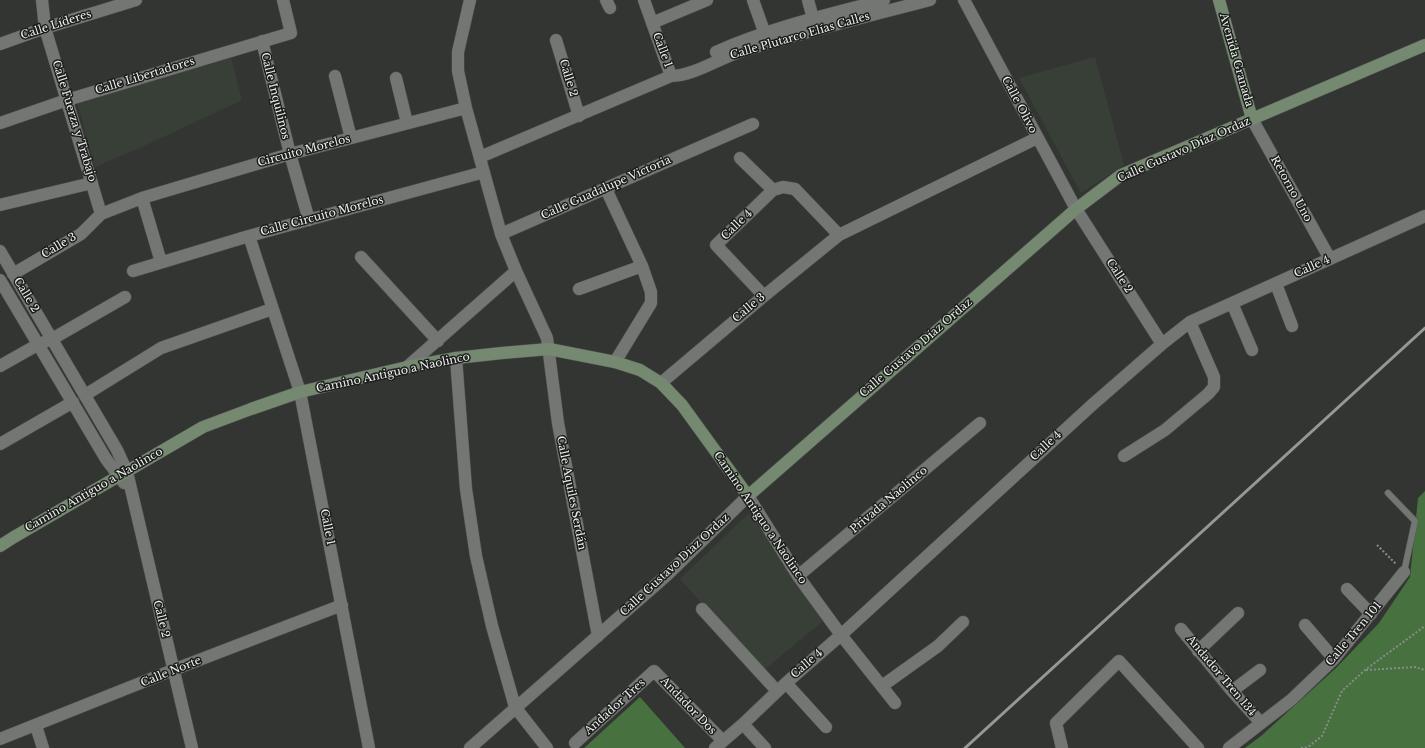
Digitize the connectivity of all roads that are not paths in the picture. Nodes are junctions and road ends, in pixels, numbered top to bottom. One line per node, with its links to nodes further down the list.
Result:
1 (42, 0): 15 (street, Calle Fuerza y Trabajo)
2 (136, 0): 15 (street, Calle Líderes)
3 (283, 0): 18 (street, Calle Libertadores)
4 (470, 0): 25 (street, Calle Aquiles Serdán)
5 (644, 0): 13 (street, Calle 1)
6 (707, 0): 13 (street, Calle 1)
7 (753, 0): 16 (street)
8 (808, 0): 14 (street)
9 (884, 0): 14 (street, Calle Plutarco Elías Calles)
10 (930, 0): 14 (street, Calle Plutarco Elías Calles)
11 (964, 0): 32 (street, Calle Olivo)
12 (1219, 0): 27 (main road, Avenida Granada)
13 (652, 23): 22 (street, Calle 1)
14 (814, 24): 16 (street, Calle Plutarco Elías Calles)
15 (45, 28): 19 (street, Calle Líderes); 24 (street, Calle Fuerza y Trabajo)
16 (766, 38): 22 (street, Calle Plutarco Elías Calles)
17 (556, 40): 26 (street, Calle 2)
18 (262, 41): 24 (street, Calle Libertadores); 33 (street, Calle Inquilinos)
19 (0, 44)
20 (1425, 45): 27 (main road, Calle Gustavo Díaz Ordaz)
21 (335, 76): 31 (street)
22 (671, 76): 26 (street, Calle Plutarco Elías Calles)
23 (396, 78): 29 (street)
24 (67, 100): 28 (street, Calle Libertadores); 37 (street, Calle Fuerza y Trabajo)
25 (466, 108): 29 (street, Circuito Morelos); 34 (street, Calle Aquiles Serdán)
26 (579, 116): 34 (street, Calle Plutarco Elías Calles)
27 (1252, 119): 42 (main road, Calle Gustavo Díaz Ordaz); 51 (street, Retorno Uno)
28 (0, 123)
29 (408, 123): 31 (street, Circuito Morelos)
30 (753, 124): 38 (street, Calle Guadalupe Victoria)
31 (351, 138): 33 (street, Circuito Morelos)
32 (1037, 138): 42 (street, Calle Olivo); 47 (street, Calle 3)
33 (290, 154): 40 (street, Circuito Morelos); 45 (street, Calle Inquilinos)
34 (480, 157): 36 (street, Calle Aquiles Serdán)
35 (740, 158): 39 (street)
36 (484, 172): 45 (street, Calle Circuito Morelos); 46 (street, Calle Aquiles Serdán)
37 (92, 183): 41 (street); 43 (street, Calle Fuerza y Trabajo)
38 (606, 189): 46 (street, Calle Guadalupe Victoria); 53 (street)
39 (774, 190): 47 (street); 60 (street, Calle 4)
40 (142, 198): 43 (street, Circuito Morelos); 52 (street)
41 (0, 205)
42 (1076, 209): 69 (street, Calle 2); 85 (main road, Calle Gustavo Díaz Ordaz)
43 (101, 214): 56 (street, Calle 3)
44 (1425, 216): 51 (street, Calle 4)
45 (309, 220): 48 (street, Calle Circuito Morelos)
46 (501, 234): 55 (street, Calle Aquiles Serdán)
47 (839, 235): 60 (street, Calle 3)
48 (249, 236): 52 (street, Calle Circuito Morelos); 63 (street, Calle 1)
49 (0, 251): 56 (street, Calle 2)
50 (361, 257): 67 (street)
51 (1330, 259): 58 (street, Calle 4)
52 (161, 262): 54 (street, Calle Circuito Morelos)
53 (642, 266): 59 (street); 73 (street)
54 (133, 271)
55 (516, 271): 67 (street); 70 (street, Calle Aquiles Serdán)
56 (13, 274): 66 (street, Calle 2)
57 (1, 283): 68 (street, Calle 2)
58 (1276, 284): 62 (street, Calle 4); 65 (street)
59 (579, 288)
60 (764, 296): 76 (street, Calle 3)
61 (125, 297): 66 (street)
62 (1232, 303): 64 (street, Calle 4); 71 (street)
63 (272, 309): 77 (street, Calle 1); 78 (street)
64 (1190, 322): 69 (street, Calle 4); 82 (street)
65 (1292, 326)
66 (52, 339): 68 (street); 78 (street, Calle 2)
67 (438, 342): 75 (street)
68 (39, 344): 74 (street); 79 (street, Calle 2)
69 (1162, 344): 97 (street, Calle 4)
70 (549, 349): 72 (main road, Camino Antiguo a Naolinco); 73 (main road, Camino Antiguo a Naolinco); 98 (street, Calle Aquiles Serdán)
71 (1252, 350)
72 (456, 358): 75 (main road, Camino Antiguo a Naolinco); 108 (street)
73 (615, 362): 76 (main road, Camino Antiguo a Naolinco)
74 (0, 366)
75 (407, 367): 77 (main road, Camino Antiguo a Naolinco)
76 (661, 383): 85 (main road, Camino Antiguo a Naolinco)
77 (300, 392): 83 (main road, Camino Antiguo a Naolinco); 90 (street, Calle 1)
78 (85, 395): 83 (street, Calle 2)
79 (73, 402): 81 (street); 83 (street, Calle 2)
80 (980, 423): 88 (street, Privada Naolinco)
81 (0, 444)
82 (1124, 456)
83 (123, 474): 86 (main road, Camino Antiguo a Naolinco); 101 (street, Calle 2)
84 (1388, 493): 87 (lane, Calle Tren 101)
85 (748, 496): 88 (street, Camino Antiguo a Naolinco); 98 (street, Calle Gustavo Díaz Ordaz)
86 (0, 546)
87 (1404, 572): 93 (street, Calle Tren 101)
88 (798, 576): 97 (street, Camino Antiguo a Naolinco)
89 (1347, 589): 93 (street)
90 (342, 605): 101 (street, Calle Norte); 118 (street, Calle 1)
91 (702, 609): 105 (street)
92 (1238, 613): 99 (street)
93 (1371, 614): 100 (street, Calle Tren 101)
94 (963, 622): 104 (street)
95 (1305, 625): 100 (street)
96 (1181, 629): 99 (street, Andador Tren 134)
97 (841, 635): 104 (street, Camino Antiguo a Naolinco); 105 (street, Calle 4)
98 (598, 636): 108 (street, Calle Gustavo Díaz Ordaz)
99 (1198, 651): 106 (street, Andador Tren 134)
100 (1334, 660): 109 (street, Calle Tren 101)
101 (173, 670): 111 (street, Calle Norte); 117 (street, Calle 2)
102 (1260, 670): 106 (street)
103 (654, 671): 114 (street, Andador Tres); 115 (street, Andador Dos)
104 (882, 686): 107 (street, Camino Antiguo a Naolinco)
105 (781, 687): 110 (street, Calle 4); 112 (street)
106 (1232, 691): 109 (street, Andador Tren 134)
107 (895, 703)
108 (515, 707): 119 (street, Calle Gustavo Díaz Ordaz); 120 (street)
109 (1261, 723): 124 (street, Calle Tren 101)
110 (743, 724): 115 (street, Calle 4); 121 (street)
111 (36, 726): 113 (street, Calle Norte); 116 (street)
112 (826, 727)
113 (0, 739)
114 (575, 742)
115 (719, 745)
116 (43, 748)
117 (192, 748)
118 (369, 748)
119 (470, 748)
120 (547, 748)
121 (765, 748)
122 (1062, 748): 123 (street)
123 (1198, 748)
124 (1229, 748)

